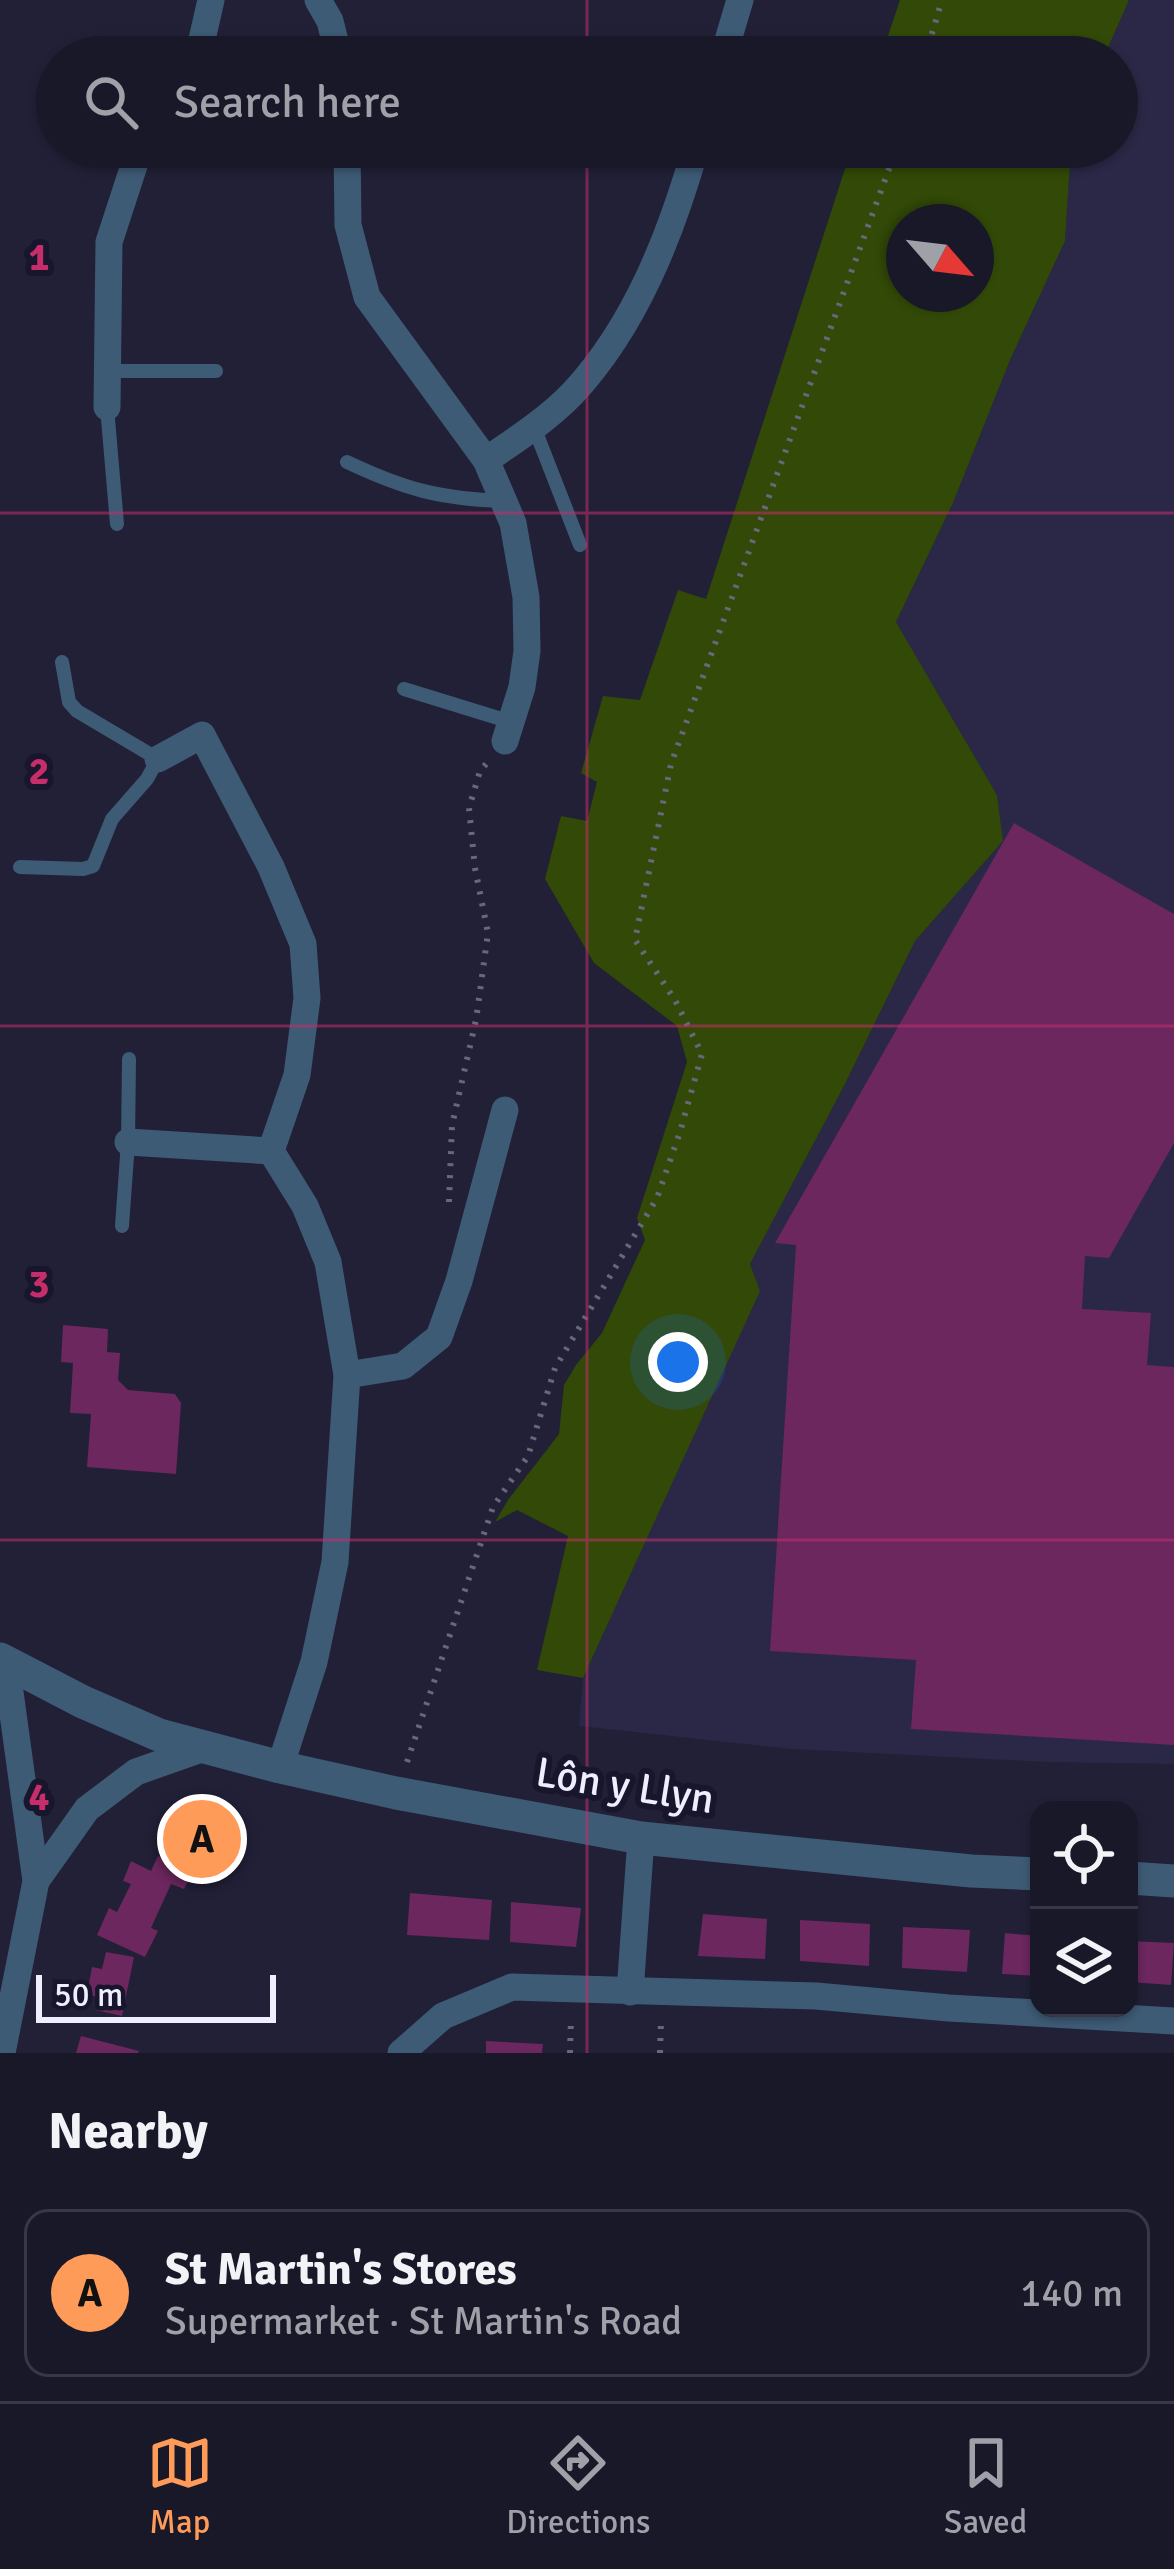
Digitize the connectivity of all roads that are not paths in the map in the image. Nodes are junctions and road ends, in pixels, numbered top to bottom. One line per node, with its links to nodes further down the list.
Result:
1 (211, 0): 4 (street)
2 (318, 0): 5 (street)
3 (740, 0): 6 (street)
4 (203, 36)
5 (334, 36)
6 (729, 36)
7 (133, 168): 11 (street)
8 (347, 168): 14 (street)
9 (690, 168): 13 (street)
10 (216, 370): 11 (lane)
11 (107, 371): 12 (street)
12 (107, 407): 17 (lane)
13 (534, 427): 14 (street); 18 (lane)
14 (486, 460): 16 (street)
15 (347, 462): 16 (lane)
16 (503, 501): 21 (street)
17 (117, 524)
18 (580, 545)
19 (62, 662): 22 (lane)
20 (404, 689): 21 (lane)
21 (508, 732)
22 (158, 759): 23 (lane); 27 (street)
23 (20, 868)
24 (129, 1059): 26 (lane)
25 (505, 1110): 29 (street)
26 (128, 1142): 27 (street); 28 (lane)
27 (271, 1150): 29 (street)
28 (122, 1226)
29 (347, 1376): 32 (street)
30 (3, 1661): 31 (street, Lôn y Llyn); 36 (street)
31 (204, 1748): 32 (street, Lôn y Llyn); 36 (street)
32 (280, 1767): 33 (street, Lôn y Llyn)
33 (641, 1838): 34 (street, Lôn y Llyn); 38 (street)
34 (1030, 1873)
35 (1138, 1879): 37 (street)
36 (36, 1881): 40 (street)
37 (1174, 1881)
38 (630, 1993): 39 (street); 41 (street)
39 (1174, 2021)
40 (2, 2053)
41 (401, 2053)

